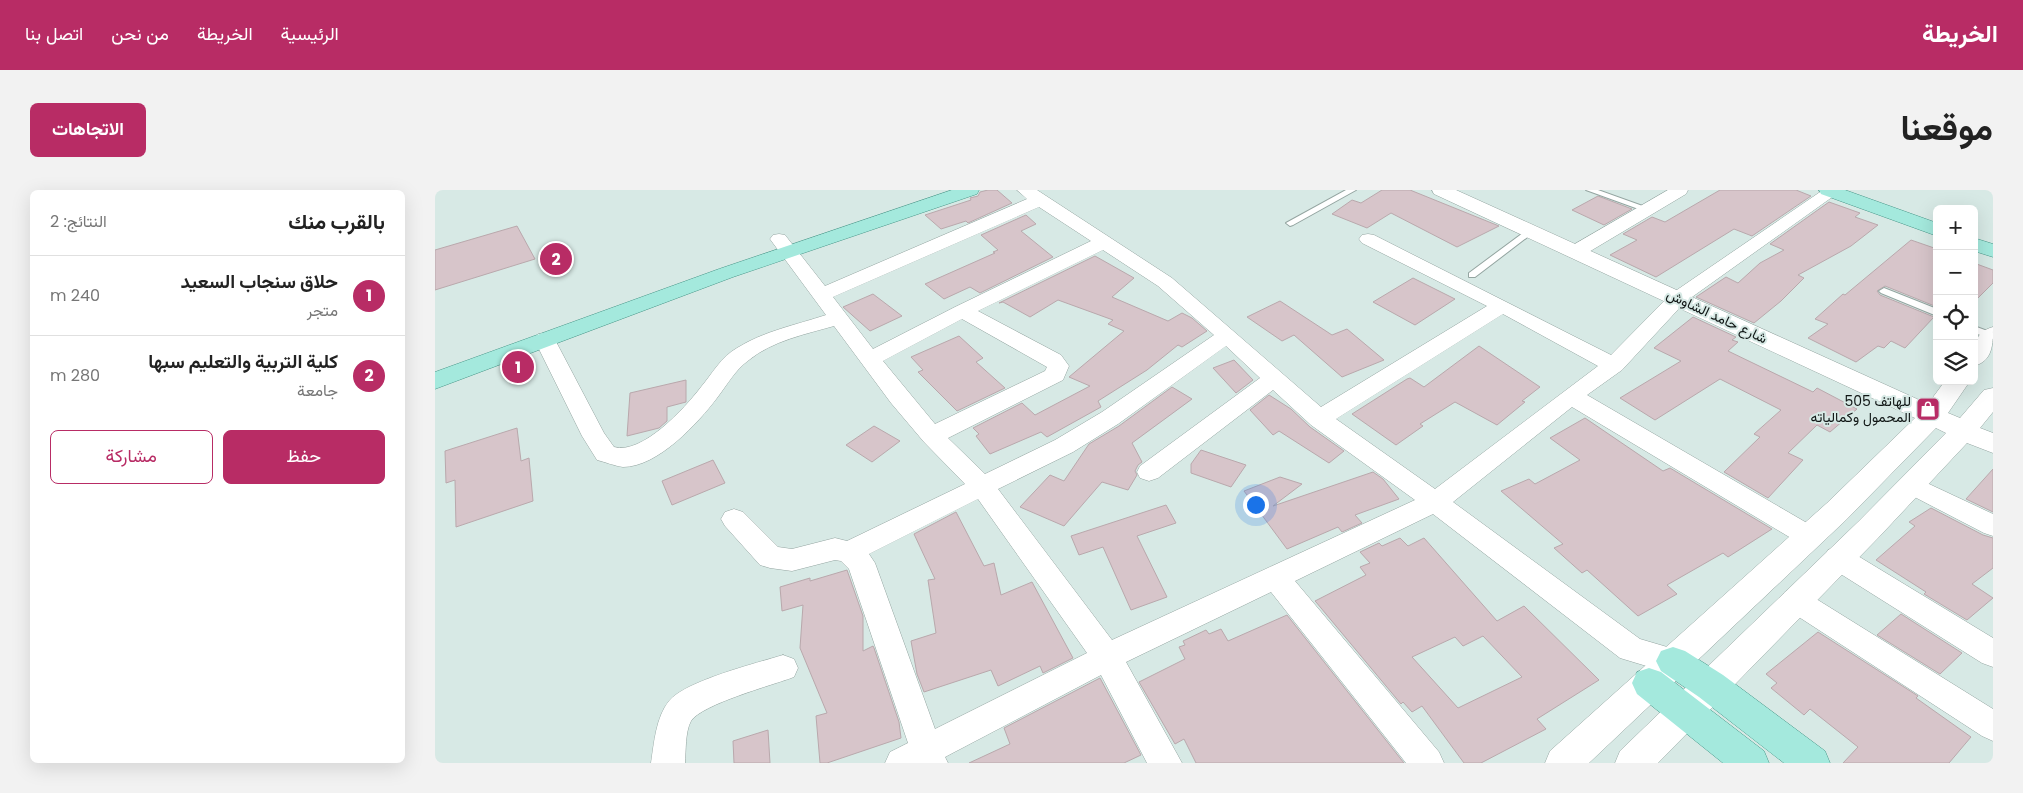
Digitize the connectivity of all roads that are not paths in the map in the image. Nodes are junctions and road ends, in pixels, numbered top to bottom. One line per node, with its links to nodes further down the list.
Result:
1 (926, 190): 19 (main road)
2 (970, 190): 19 (main road)
3 (1351, 190): 12 (lane)
4 (1441, 190): 14 (main road, شارع حامد الشاوش)
5 (1591, 190): 10 (lane)
6 (1680, 190): 10 (street)
7 (1831, 190): 13 (main road); 26 (street)
8 (1856, 190): 11 (main road)
9 (1032, 195): 18 (street); 25 (street)
10 (1647, 209): 22 (street)
11 (1933, 216)
12 (1291, 223)
13 (1933, 228)
14 (1531, 230): 22 (main road, شارع حامد الشاوش); 23 (lane)
15 (1978, 231): 16 (main road)
16 (1993, 236)
17 (1368, 239): 27 (street)
18 (1104, 242): 28 (street); 32 (street)
19 (784, 245): 25 (street); 33 (main road); 36 (main road)
20 (1978, 245): 21 (main road)
21 (1993, 251)
22 (1575, 252): 26 (main road, شارع حامد الشاوش)
23 (1472, 275)
24 (1884, 291): 29 (lane)
25 (822, 295): 30 (street)
26 (1678, 298): 37 (street); 43 (main road, شارع حامد الشاوش)
27 (1502, 306): 37 (street); 44 (street)
28 (962, 311): 35 (street); 46 (street)
29 (1933, 311)
30 (838, 318): 33 (street); 35 (street)
31 (1986, 333): 34 (main road)
32 (1227, 335): 38 (street); 50 (street)
33 (545, 339): 39 (main road)
34 (1978, 350)
35 (870, 359): 46 (street)
36 (435, 361)
37 (1614, 365): 41 (street)
38 (1273, 379): 44 (street); 48 (street)
39 (435, 381)
40 (1955, 385): 43 (main road)
41 (1571, 396): 51 (street); 54 (street)
42 (1993, 396): 45 (main road)
43 (1933, 416): 45 (main road, شارع حامد الشاوش); 54 (main road)
44 (1319, 419): 51 (street)
45 (1964, 430): 47 (main road, شارع حامد الشاوش); 49 (main road)
46 (932, 436): 50 (street)
47 (1993, 444)
48 (1149, 472)
49 (1912, 485): 53 (street); 56 (main road)
50 (982, 486): 55 (street); 60 (street)
51 (1435, 502): 57 (street); 62 (street)
52 (733, 519): 55 (street)
53 (1993, 526)
54 (1810, 537): 62 (main road)
55 (849, 552): 66 (street)
56 (1838, 558): 58 (main road); 59 (street)
57 (1276, 578): 60 (street); 69 (street)
58 (1795, 600): 63 (main road); 65 (street)
59 (1993, 654)
60 (1107, 657): 66 (street); 68 (street)
61 (783, 668): 67 (street)
62 (1661, 672): 63 (main road); 64 (main road); 70 (main road)
63 (1711, 686): 64 (main road); 73 (main road)
64 (1685, 712): 71 (main road); 72 (main road)
65 (1993, 726)
66 (920, 759)
67 (668, 763)
68 (1165, 763)
69 (1427, 763)
70 (1563, 763)
71 (1633, 763)
72 (1751, 763)
73 (1812, 763)

